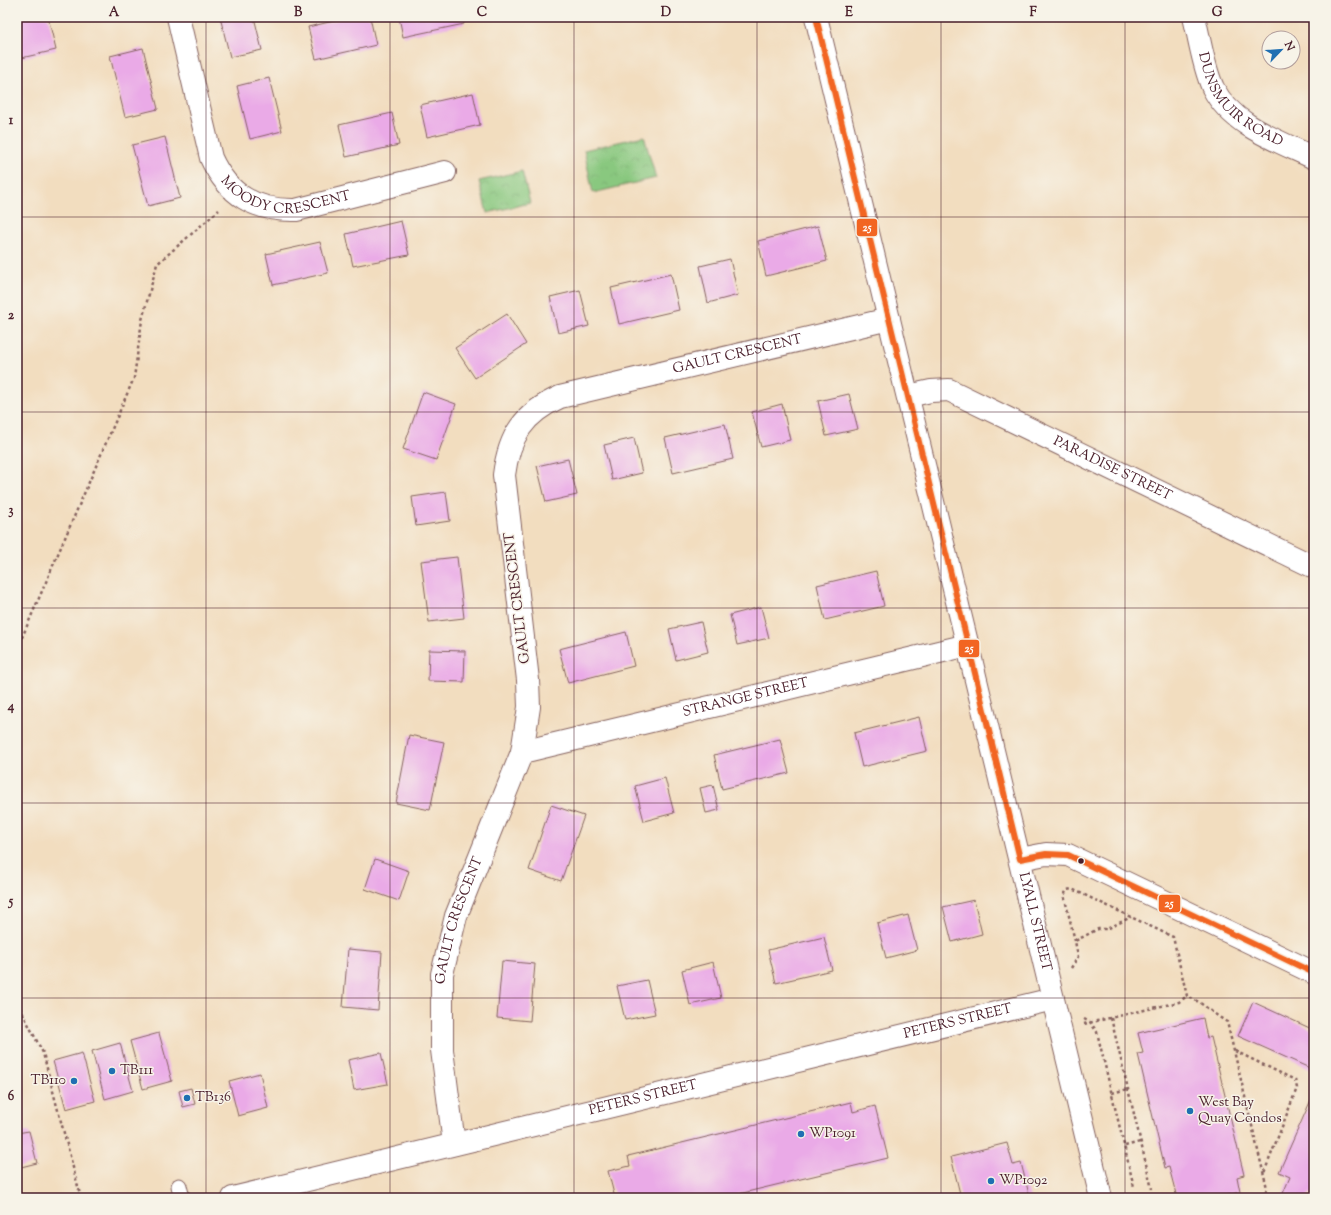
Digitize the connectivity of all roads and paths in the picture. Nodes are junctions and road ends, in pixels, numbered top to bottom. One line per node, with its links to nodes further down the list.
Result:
1 (178, 17): 6 (street, MOODY CRESCENT)
2 (816, 17): 7 (street, LYALL STREET)
3 (1194, 17): 4 (street, DUNSMUIR ROAD)
4 (1314, 158)
5 (445, 172): 6 (street, MOODY CRESCENT)
6 (237, 194): 11 (path)
7 (889, 319): 8 (street, LYALL STREET); 12 (street, GAULT CRESCENT)
8 (908, 396): 9 (street, PARADISE STREET); 10 (street, LYALL STREET)
9 (1314, 567)
10 (968, 645): 12 (street, STRANGE STREET); 13 (street, LYALL STREET)
11 (17, 650)
12 (522, 752): 29 (street, GAULT CRESCENT)
13 (1020, 859): 16 (street); 19 (street, LYALL STREET)
14 (1131, 916): 15 (path); 15 (path); 18 (path)
15 (1075, 941): 17 (path)
16 (1314, 973)
17 (1073, 975)
18 (1187, 996): 22 (path); 25 (path)
19 (1053, 999): 24 (street, LYALL STREET); 29 (street, PETERS STREET)
20 (17, 1002): 34 (path)
21 (1081, 1012): 23 (path)
22 (1111, 1018): 23 (path); 26 (path)
23 (1090, 1022): 24 (path); 27 (path)
24 (1062, 1032): 36 (street, LYALL STREET)
25 (1234, 1051): 31 (path); 31 (path)
26 (1128, 1089): 27 (path); 28 (path)
27 (1112, 1093): 30 (path)
28 (1140, 1142): 30 (path); 33 (path)
29 (454, 1144): 35 (street, PETERS STREET)
30 (1125, 1146): 32 (path)
31 (1264, 1175): 37 (path)
32 (1134, 1187)
33 (1152, 1189)
34 (81, 1198)
35 (233, 1198)
36 (1101, 1198)
37 (1263, 1198)

